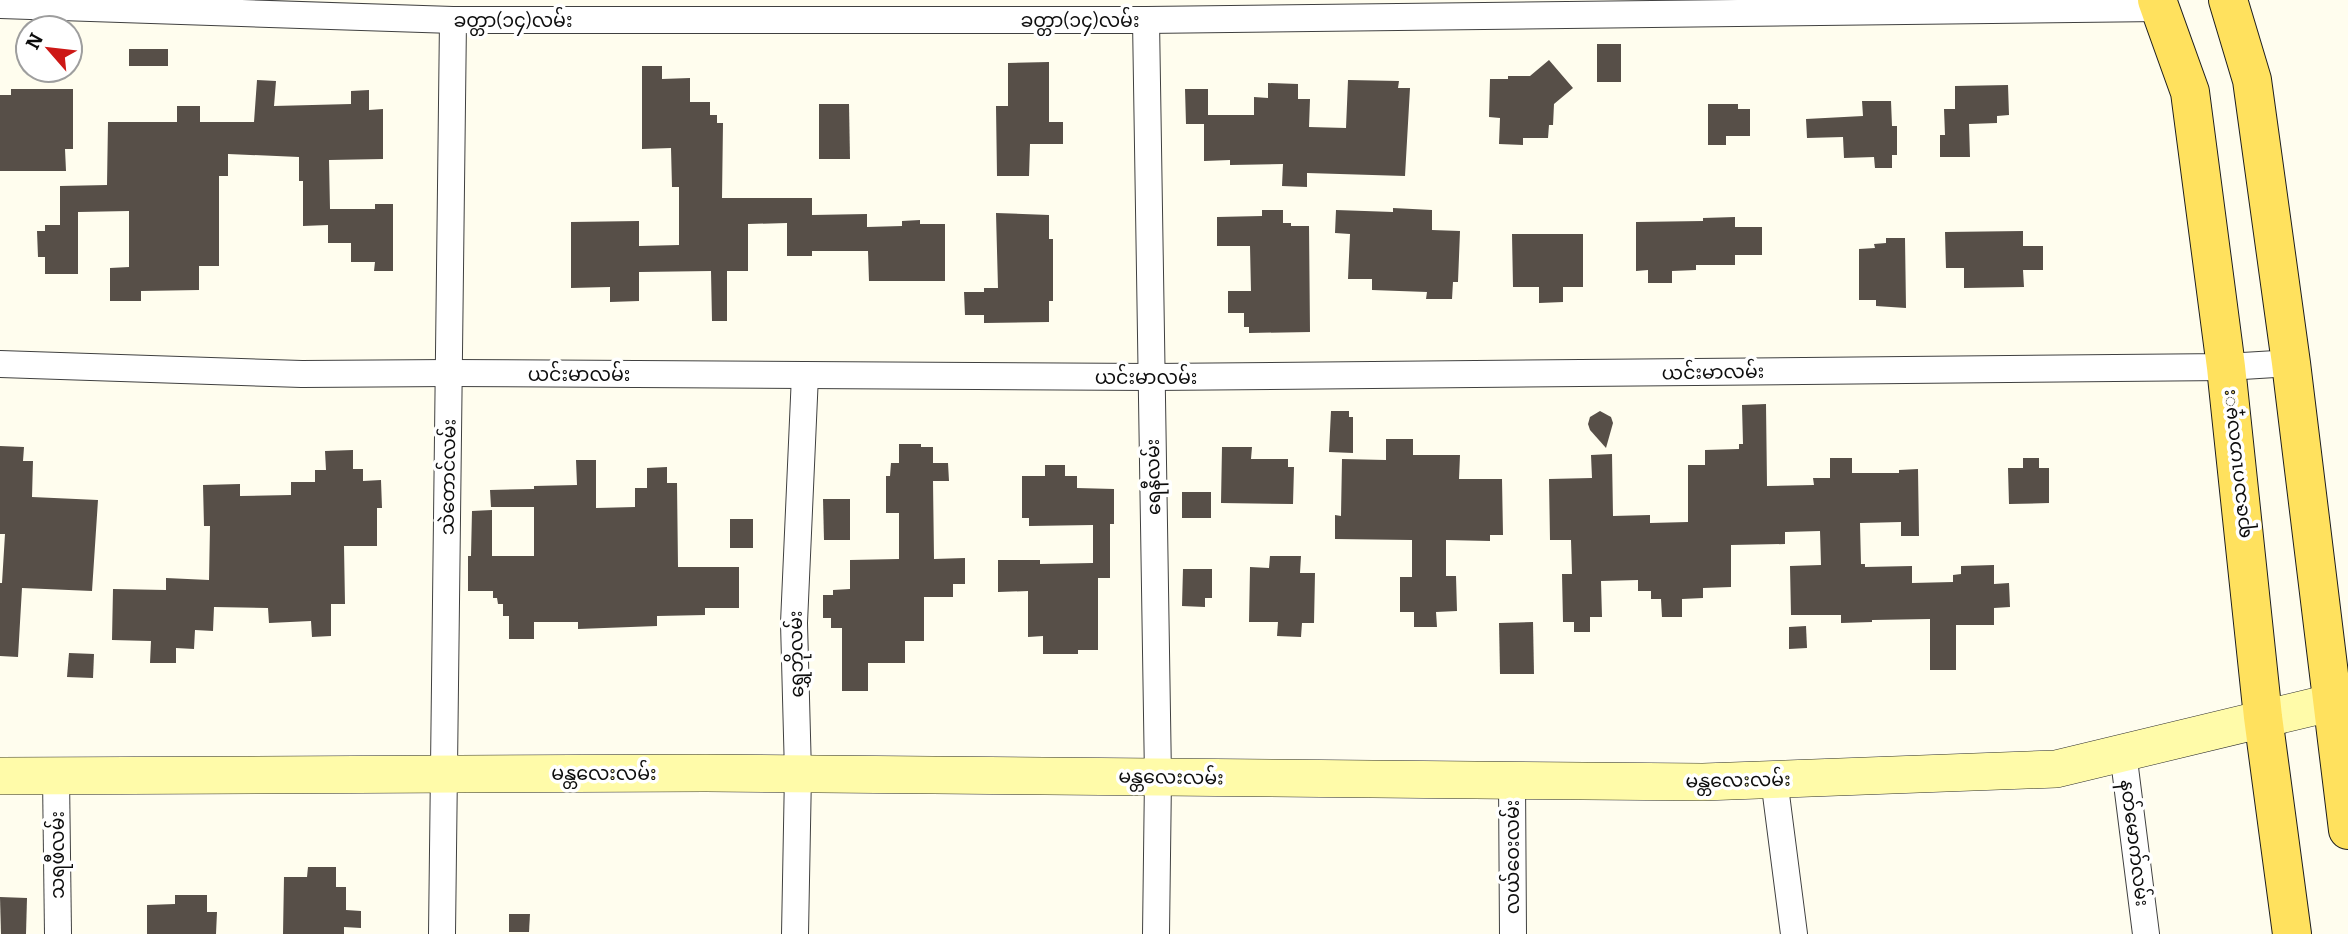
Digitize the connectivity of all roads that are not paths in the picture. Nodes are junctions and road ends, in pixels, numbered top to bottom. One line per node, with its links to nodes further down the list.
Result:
1 (2228, 0): 6 (main road)
2 (2159, 4): 5 (street, ခတ္တာ(၁၄)လမ်း); 8 (main road, ရာဇသဂၤဟလမ္း)
3 (0, 5): 4 (street, ခတ္တာ(၁၄)လမ်း)
4 (453, 20): 5 (street, ခတ္တာ(၁၄)လမ်း); 9 (street, သဲတောင်လမ်း)
5 (1146, 20): 11 (street, ရေနီလမ်း)
6 (2291, 363): 8 (street, ယင်းမာလမ်း); 12 (main road)
7 (0, 364): 9 (street, ယင်းမာလမ်း)
8 (2226, 367): 11 (street, ယင်းမာလမ်း); 13 (main road, ရာဇသဂၤဟလမ္း)
9 (449, 373): 10 (street, ယင်းမာလမ်း); 15 (street, သဲတောင်လမ်း)
10 (806, 375): 11 (street, ယင်းမာလမ်း); 16 (street, ရွှေဘိုလမ်း)
11 (1152, 377): 19 (street, ရေနီလမ်း)
12 (2341, 699): 13 (main road, မန္တလေးလမ်း); 22 (main road)
13 (2263, 717): 14 (main road, မန္တလေးလမ်း); 30 (main road, ရာဇသဂၤဟလမ္း)
14 (2123, 752): 20 (main road, မန္တလေးလမ်း); 29 (street, နတ်မောက်လမ်း)
15 (444, 773): 16 (main road, မန္တလေးလမ်း); 18 (main road, မန္တလေးလမ်း); 24 (street, သဲတောင်လမ်း)
16 (798, 773): 19 (main road, မန္တလေးလမ်း); 25 (street, ရွှေဘိုလမ်း)
17 (0, 776): 18 (main road, မန္တလေးလမ်း)
18 (56, 777): 23 (street, သရဖီလမ်း)
19 (1158, 777): 21 (main road, မန္တလေးလမ်း); 26 (street, ရေနီလမ်း)
20 (1774, 779): 21 (main road, မန္တလေးလမ်း); 28 (street)
21 (1512, 780): 27 (street, လယ်ဝေးလမ်း)
22 (2348, 830)
23 (58, 934)
24 (442, 934)
25 (795, 934)
26 (1156, 934)
27 (1513, 934)
28 (1794, 934)
29 (2146, 934)
30 (2292, 934)

